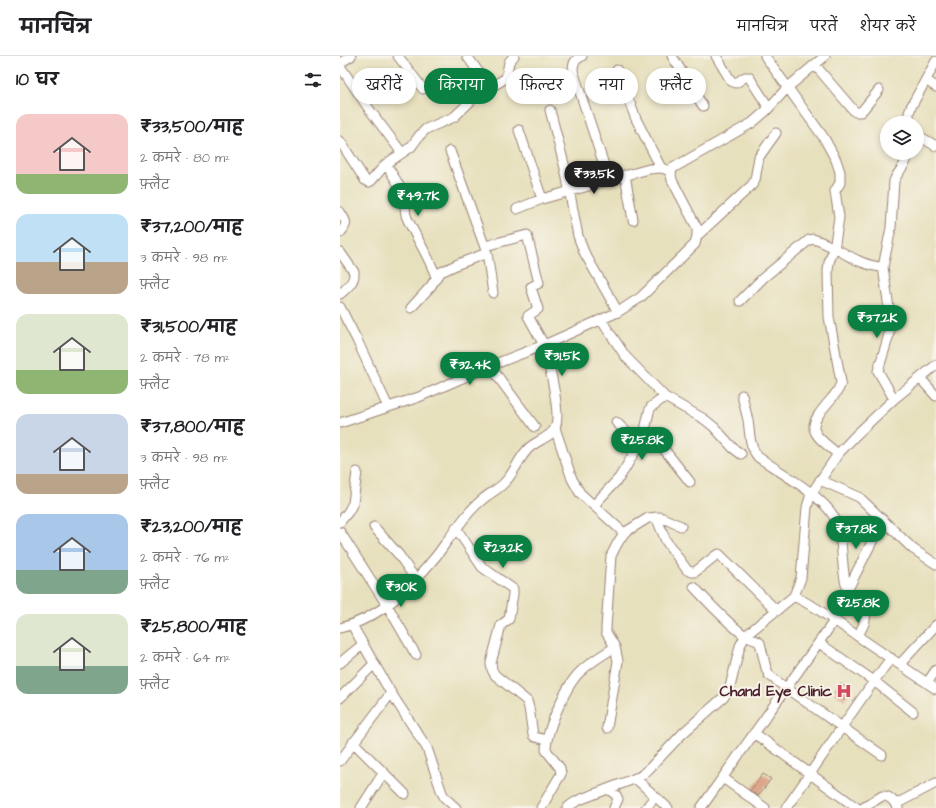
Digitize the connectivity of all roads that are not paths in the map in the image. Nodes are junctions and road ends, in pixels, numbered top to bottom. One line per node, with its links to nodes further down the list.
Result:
1 (351, 56): 11 (street)
2 (398, 56): 18 (street)
3 (467, 56): 13 (street)
4 (514, 56): 15 (street)
5 (582, 56): 38 (street)
6 (672, 56): 22 (street)
7 (716, 56): 23 (street)
8 (765, 56): 17 (street)
9 (825, 56): 12 (street)
10 (936, 61): 14 (street)
11 (340, 64): 32 (street)
12 (815, 65): 17 (street); 19 (street)
13 (476, 68)
14 (926, 80): 16 (street); 25 (street)
15 (498, 83)
16 (936, 87)
17 (787, 88): 23 (street); 47 (street)
18 (423, 89)
19 (879, 90)
20 (468, 104): 32 (street)
21 (630, 104): 35 (street)
22 (703, 106)
23 (769, 108): 36 (street)
24 (550, 110): 39 (street)
25 (909, 116)
26 (519, 130): 40 (street)
27 (776, 133): 45 (street)
28 (924, 139): 30 (street)
29 (340, 141): 34 (street)
30 (936, 146)
31 (450, 151): 46 (street)
32 (402, 153): 34 (street)
33 (907, 160): 49 (street)
34 (386, 164): 50 (street)
35 (661, 168): 36 (street); 37 (street)
36 (671, 171): 45 (street)
37 (626, 175): 38 (street); 43 (street)
38 (608, 180): 39 (street)
39 (570, 192): 40 (street); 56 (street)
40 (542, 199): 41 (street)
41 (517, 209)
42 (340, 212): 44 (street)
43 (633, 220)
44 (340, 233)
45 (697, 236): 56 (street)
46 (486, 249): 50 (street); 52 (street); 58 (street)
47 (834, 249): 49 (street); 53 (street); 74 (street)
48 (340, 252): 51 (street)
49 (884, 267): 65 (street)
50 (436, 277): 55 (street)
51 (342, 289)
52 (493, 293)
53 (740, 301)
54 (340, 307): 66 (street)
55 (411, 308)
56 (618, 312): 57 (street)
57 (601, 320): 58 (street); 64 (street)
58 (544, 345): 60 (street); 70 (street)
59 (936, 365): 61 (street)
60 (490, 366): 66 (street); 69 (street)
61 (920, 378): 63 (street); 65 (street)
62 (742, 395): 78 (street)
63 (936, 396)
64 (665, 397): 71 (street); 73 (street)
65 (894, 399): 74 (street)
66 (388, 407): 68 (street)
67 (616, 422): 72 (street)
68 (340, 423)
69 (535, 427)
70 (555, 428): 79 (street); 85 (street)
71 (644, 435): 72 (street); 77 (street)
72 (639, 444): 79 (street)
73 (741, 454)
74 (838, 454): 76 (street)
75 (357, 472): 82 (street)
76 (820, 480): 78 (street); 81 (street)
77 (690, 482)
78 (811, 494): 91 (street); 92 (street)
79 (594, 505): 87 (street)
80 (656, 517): 83 (street); 87 (street); 94 (street)
81 (883, 520): 88 (street); 91 (street)
82 (340, 522)
83 (680, 526)
84 (374, 527): 89 (street)
85 (456, 528): 89 (street); 120 (street)
86 (340, 532): 93 (street)
87 (624, 533): 103 (street)
88 (936, 564)
89 (416, 580): 93 (street)
90 (694, 587): 99 (street)
91 (848, 589): 100 (street)
92 (794, 596): 94 (street); 95 (street)
93 (387, 605): 96 (street); 104 (street)
94 (777, 611): 99 (street)
95 (834, 621): 100 (street); 101 (street)
96 (352, 625): 98 (street); 102 (street)
97 (936, 625): 108 (street)
98 (340, 628)
99 (745, 636): 112 (street); 126 (street)
100 (858, 636): 105 (street)
101 (819, 643): 110 (street); 112 (street)
102 (362, 645): 106 (street); 107 (street)
103 (615, 647): 118 (street); 120 (street)
104 (416, 655)
105 (891, 658): 108 (street); 110 (street)
106 (340, 663)
107 (374, 664): 114 (street); 115 (street)
108 (900, 664): 111 (street)
109 (936, 670): 111 (street)
110 (874, 681): 116 (street); 117 (street)
111 (927, 683): 113 (street)
112 (786, 688): 117 (street); 119 (street)
113 (936, 689)
114 (391, 693): 121 (street); 135 (street)
115 (340, 698)
116 (913, 712)
117 (841, 727): 122 (street); 125 (street)
118 (607, 728)
119 (754, 733): 125 (street); 127 (street)
120 (547, 740): 136 (street)
121 (353, 742): 123 (street); 124 (street)
122 (882, 754)
123 (340, 761)
124 (384, 772): 130 (street); 134 (street)
125 (810, 773): 142 (street); 143 (street)
126 (635, 778): 129 (street); 131 (street)
127 (723, 778): 133 (street); 141 (street)
128 (936, 784): 132 (street)
129 (608, 789): 137 (street); 138 (street)
130 (405, 794)
131 (655, 797): 139 (street); 140 (street)
132 (897, 806): 144 (street)
133 (706, 807)
134 (361, 808)
135 (456, 808)
136 (541, 808)
137 (568, 808)
138 (614, 808)
139 (646, 808)
140 (668, 808)
141 (765, 808)
142 (786, 808)
143 (857, 808)
144 (863, 808)

